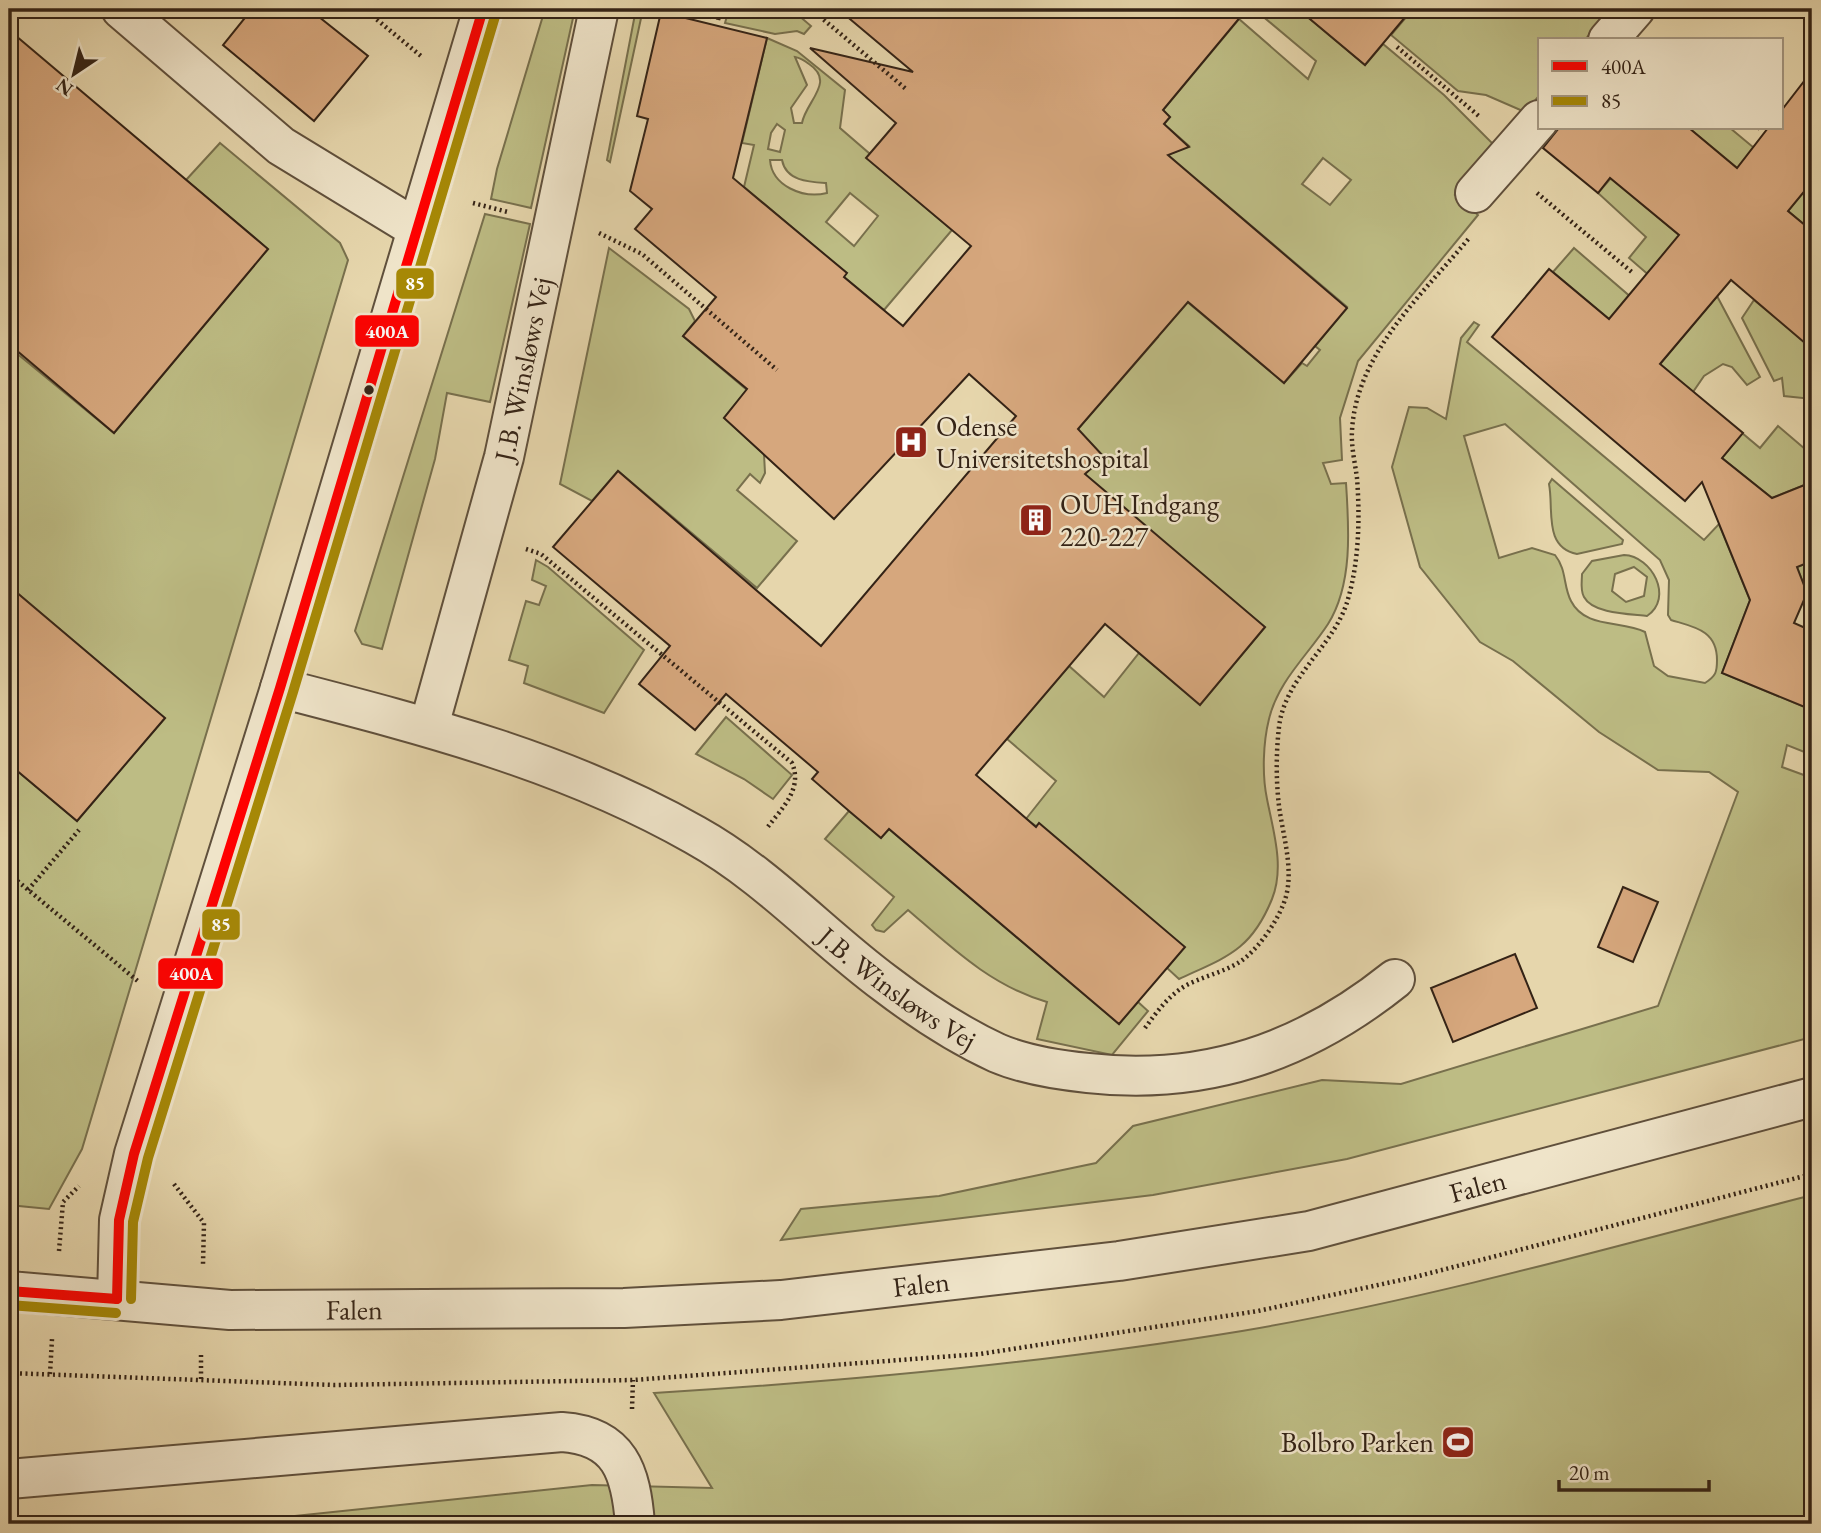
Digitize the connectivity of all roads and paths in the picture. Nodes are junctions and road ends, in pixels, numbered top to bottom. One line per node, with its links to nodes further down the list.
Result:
1 (121, 9): 17 (street)
2 (364, 9): 11 (path)
3 (483, 9): 11 (street)
4 (599, 9): 16 (street, J.B. Winsløws Vej)
5 (721, 9): 8 (path)
6 (811, 9): 12 (path)
7 (1635, 9): 9 (street)
8 (718, 20)
9 (1610, 38)
10 (1397, 47): 13 (path)
11 (460, 87): 14 (street)
12 (906, 89)
13 (1519, 143): 15 (street); 18 (path)
14 (428, 191): 16 (path); 17 (street)
15 (1475, 193): 29 (path)
16 (553, 223): 19 (path); 20 (street, J.B. Winsløws Vej)
17 (417, 229): 21 (street)
18 (1633, 273)
19 (777, 370)
20 (483, 534): 22 (street, J.B. Winsløws Vej); 24 (path)
21 (280, 688): 22 (street, J.B. Winsløws Vej); 28 (street)
22 (429, 726): 24 (street, J.B. Winsløws Vej)
23 (79, 830): 26 (path)
24 (742, 863): 29 (street, J.B. Winsløws Vej)
25 (9, 874): 26 (path)
26 (27, 890): 28 (path)
27 (1395, 979): 29 (street, J.B. Winsløws Vej)
28 (178, 1014): 31 (street)
29 (1107, 1075)
30 (1812, 1097): 34 (street, Falen)
31 (139, 1138): 33 (street); 34 (path)
32 (9, 1291): 33 (street, Falen)
33 (117, 1299): 34 (street, Falen)
34 (202, 1308): 35 (path)
35 (201, 1379)
36 (633, 1380): 37 (path)
37 (632, 1409)
38 (9, 1479): 39 (street)
39 (635, 1524)

